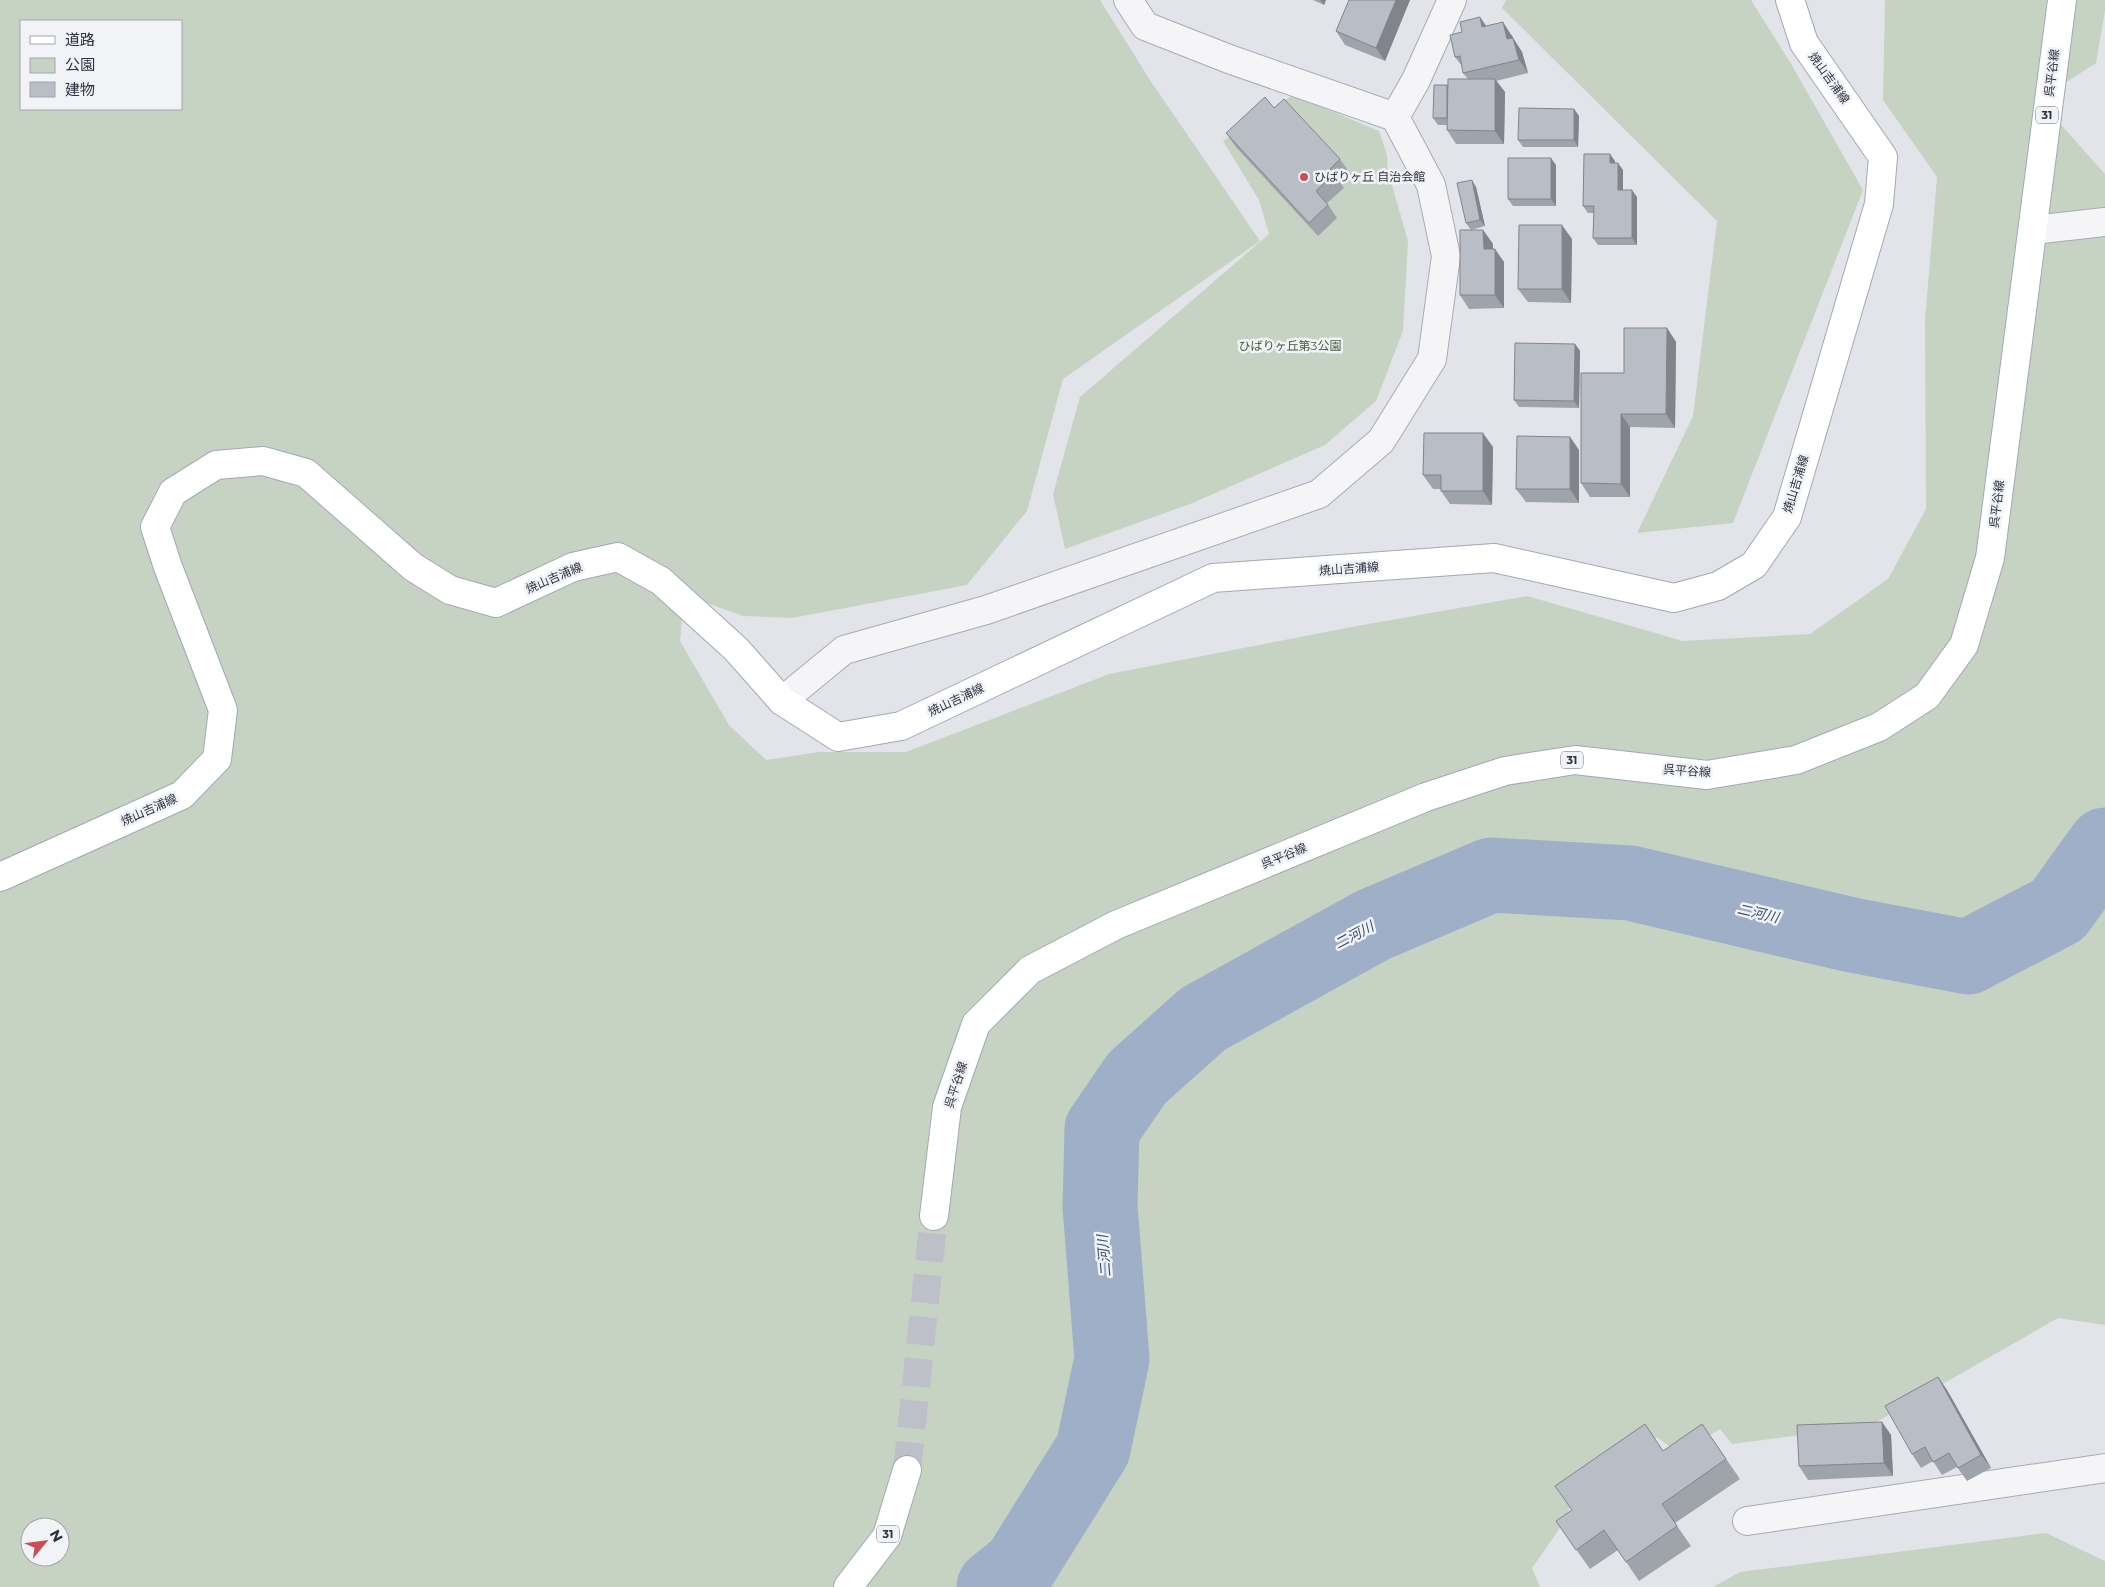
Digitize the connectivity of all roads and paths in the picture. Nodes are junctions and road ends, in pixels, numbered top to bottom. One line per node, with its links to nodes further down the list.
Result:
1 (1128, 0): 5 (street)
2 (1452, 0): 5 (street)
3 (1790, 0): 8 (main road, 焼山吉浦線)
4 (2062, 0): 7 (main road, 呉平谷線 / 31)
5 (1395, 117): 8 (street)
6 (2105, 222): 7 (street)
7 (2033, 230): 10 (main road, 呉平谷線 / 31)
8 (782, 701): 9 (main road, 焼山吉浦線)
9 (0, 877)
10 (934, 1216)
11 (2105, 1468): 13 (street)
12 (907, 1470): 14 (main road, 31)
13 (1747, 1521)
14 (848, 1587)

